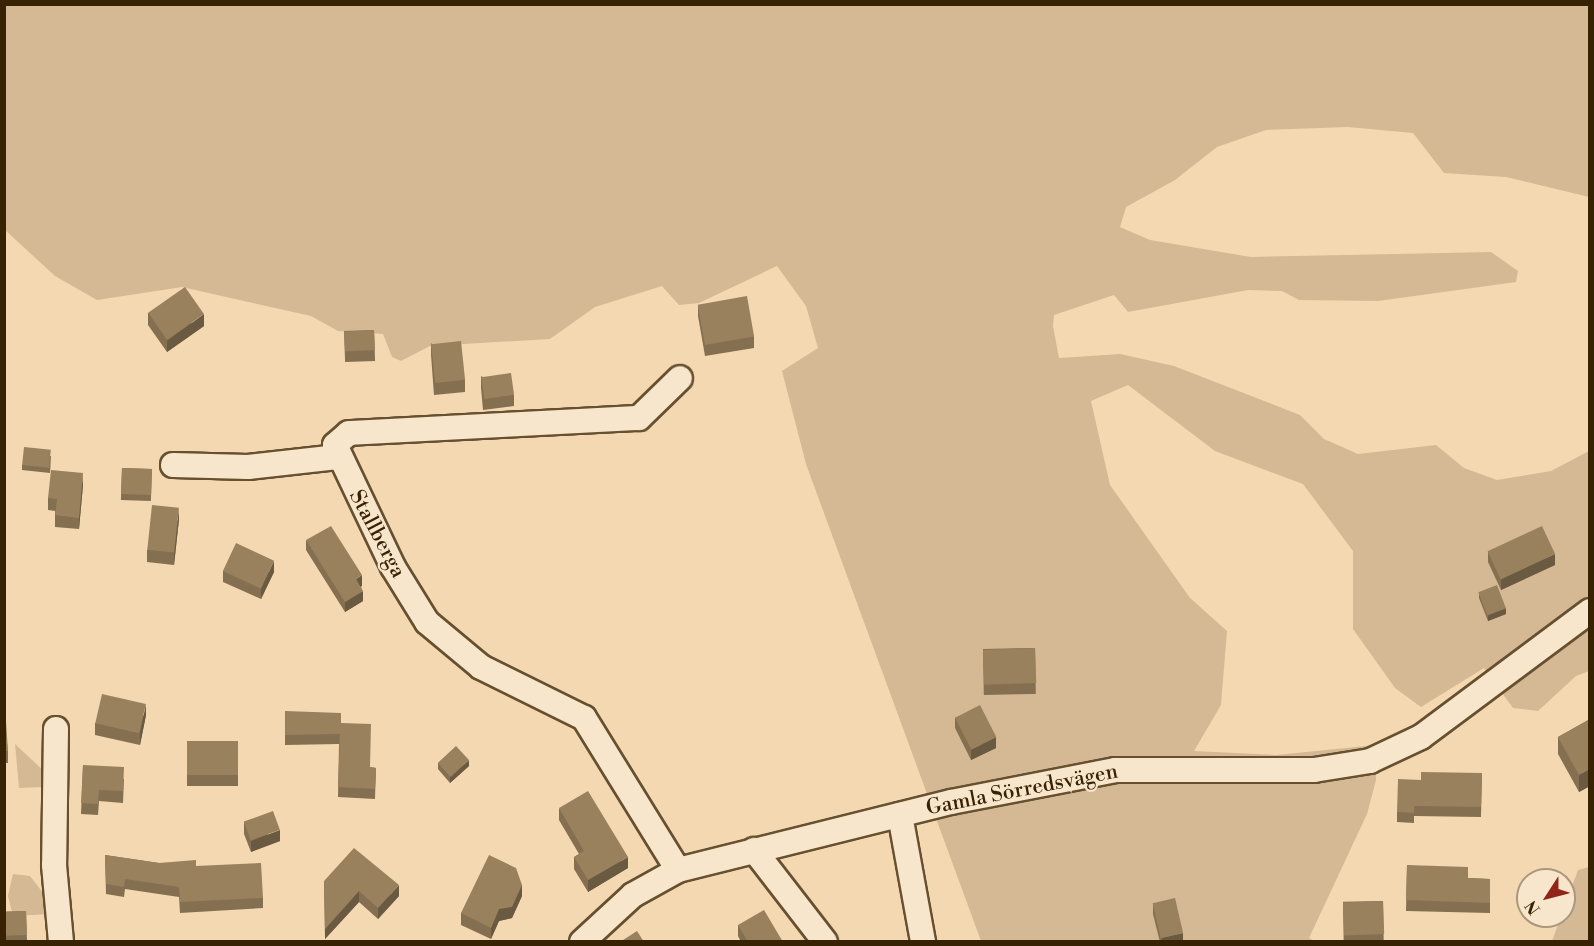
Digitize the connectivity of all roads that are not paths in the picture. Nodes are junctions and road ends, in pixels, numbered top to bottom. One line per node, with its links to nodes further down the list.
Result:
1 (680, 378): 2 (street)
2 (337, 457): 3 (street); 8 (street, Stallberga)
3 (173, 465)
4 (1590, 611): 6 (street, Gamla Sörredsvägen)
5 (56, 729): 9 (street)
6 (900, 815): 7 (street, Gamla Sörredsvägen); 12 (street)
7 (754, 850): 8 (street, Gamla Sörredsvägen); 11 (street)
8 (678, 870): 10 (street, Gamla Sörredsvägen)
9 (61, 942)
10 (582, 942)
11 (825, 942)
12 (923, 942)

